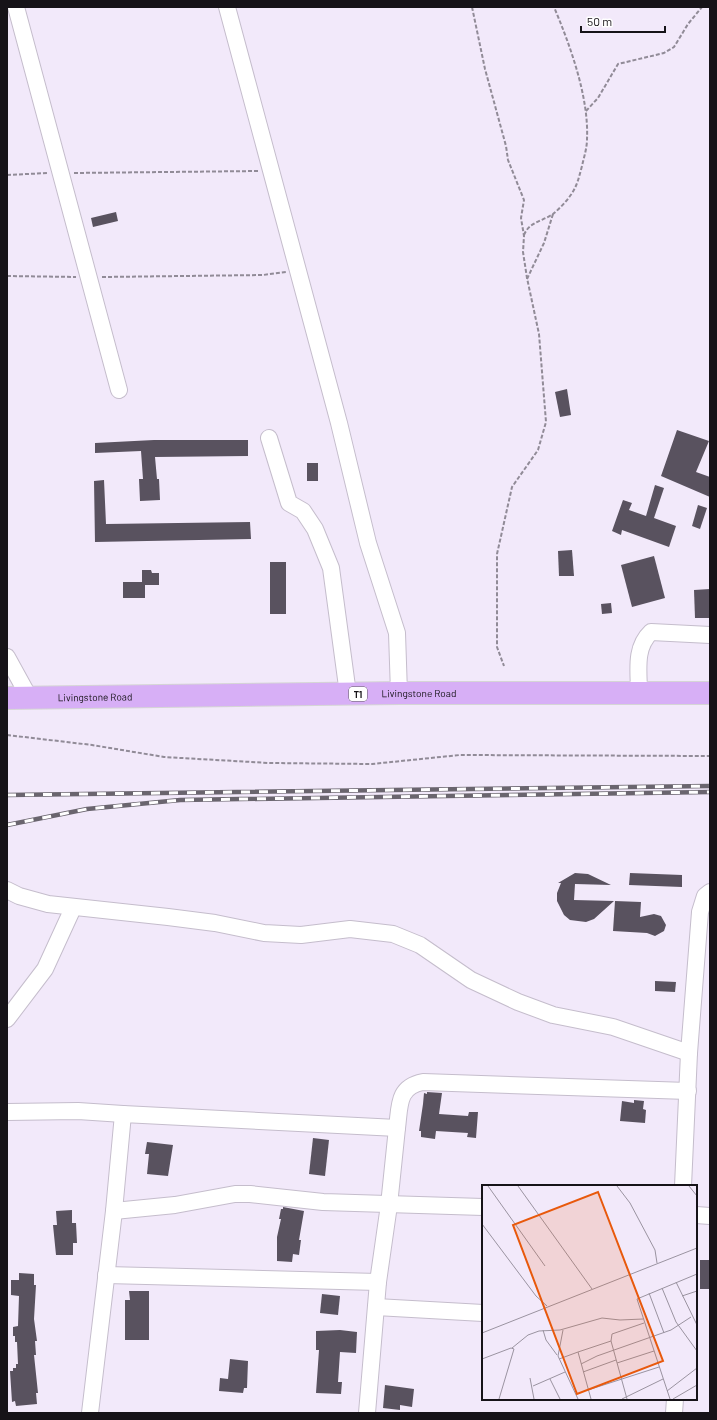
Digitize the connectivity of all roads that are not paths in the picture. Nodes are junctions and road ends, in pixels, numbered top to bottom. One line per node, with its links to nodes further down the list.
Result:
1 (16, 7): 3 (street)
2 (226, 7): 7 (street)
3 (120, 390)
4 (269, 438): 10 (street)
5 (710, 635): 8 (street)
6 (7, 657): 11 (street)
7 (400, 693): 8 (highway, Livingstone Road / T1); 10 (highway, Livingstone Road / T1)
8 (639, 693): 9 (highway, Livingstone Road / T1)
9 (710, 693)
10 (348, 694): 11 (highway, Livingstone Road / T1)
11 (29, 697): 12 (highway, Livingstone Road / T1)
12 (7, 698)
13 (7, 890): 15 (street)
14 (710, 892): 18 (street)
15 (73, 908): 16 (street); 18 (street)
16 (14, 1003): 17 (street)
17 (7, 1019)
18 (689, 1053): 19 (street)
19 (688, 1092): 22 (street); 23 (street)
20 (7, 1112): 21 (street)
21 (123, 1114): 22 (street); 26 (street)
22 (397, 1128): 24 (street)
23 (683, 1185)
24 (389, 1205): 25 (street); 26 (street); 30 (street)
25 (482, 1207)
26 (114, 1212): 29 (street)
27 (697, 1215): 28 (street)
28 (710, 1216)
29 (106, 1275): 30 (street); 34 (street)
30 (378, 1282): 31 (street)
31 (376, 1307): 32 (street); 35 (street)
32 (482, 1313)
33 (675, 1400): 36 (street)
34 (90, 1413)
35 (367, 1413)
36 (674, 1413)

